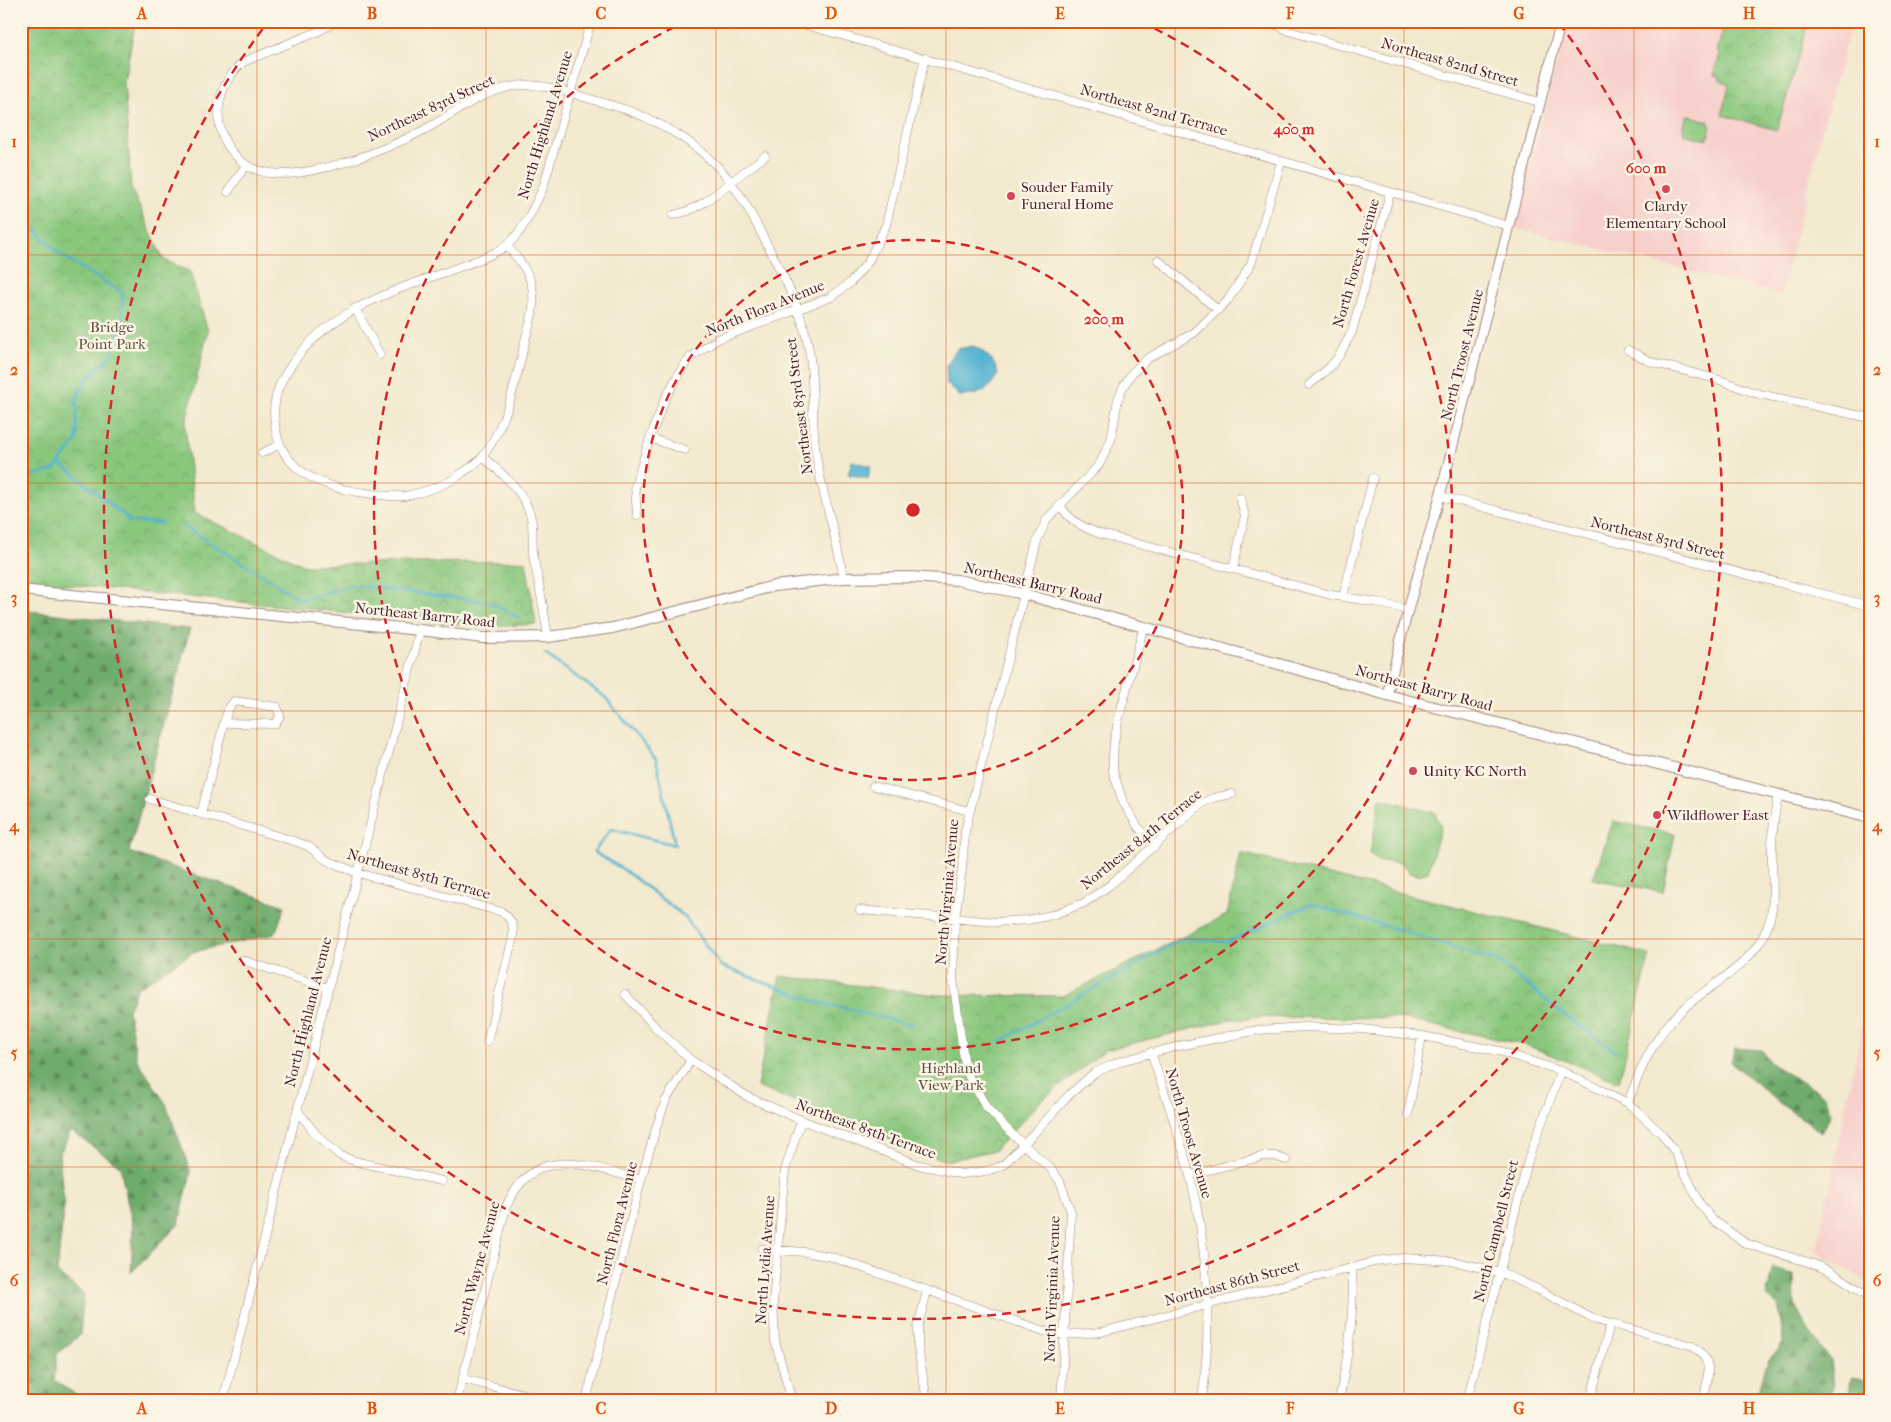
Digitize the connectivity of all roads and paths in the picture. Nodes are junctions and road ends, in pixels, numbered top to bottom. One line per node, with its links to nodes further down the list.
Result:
1 (336, 21): 11 (street)
2 (591, 21): 7 (street, North Highland Avenue)
3 (792, 21): 6 (street, Northeast 82nd Terrace)
4 (1268, 21): 8 (street, Northeast 82nd Street)
5 (1561, 21): 8 (street, North Troost Avenue)
6 (925, 58): 10 (street, Northeast 82nd Terrace); 20 (street, North Flora Avenue)
7 (571, 94): 11 (street, Northeast 83rd Street); 12 (street, Northeast 83rd Street); 17 (street, North Highland Avenue)
8 (1540, 102): 16 (street, North Troost Avenue)
9 (764, 156): 12 (street)
10 (1281, 162): 14 (street, Northeast 82nd Terrace); 21 (street, North Virginia Avenue)
11 (246, 165): 13 (street)
12 (730, 182): 15 (street); 20 (street, Northeast 83rd Street)
13 (228, 192)
14 (1390, 193): 16 (street, Northeast 82nd Terrace); 24 (street, North Forest Avenue)
15 (672, 215)
16 (1509, 226): 32 (street, North Troost Avenue)
17 (507, 246): 19 (street, North Highland Avenue); 30 (street)
18 (1158, 260): 21 (street)
19 (355, 308): 23 (street); 27 (street, North Highland Avenue)
20 (798, 309): 26 (street, North Flora Avenue); 37 (street, Northeast 83rd Street)
21 (1218, 310): 34 (street, North Virginia Avenue)
22 (1628, 350): 25 (street)
23 (380, 355)
24 (1309, 385)
25 (1870, 418)
26 (650, 438): 28 (street); 35 (street, North Flora Avenue)
27 (279, 445): 29 (street); 30 (street, North Highland Avenue)
28 (685, 450)
29 (262, 453)
30 (483, 457): 45 (street)
31 (1373, 478): 40 (street)
32 (1440, 496): 41 (street, Northeast 83rd Street); 42 (street, North Troost Avenue)
33 (1240, 498): 36 (street)
34 (1060, 505): 36 (street); 39 (street, North Virginia Avenue)
35 (637, 515)
36 (1233, 569): 40 (street)
37 (844, 578): 39 (main road, Northeast Barry Road); 45 (main road, Northeast Barry Road)
38 (21, 590): 44 (main road, Northeast Barry Road)
39 (1024, 594): 43 (main road, Northeast Barry Road); 52 (street, North Virginia Avenue)
40 (1343, 597): 42 (street)
41 (1870, 606)
42 (1408, 610): 46 (street, North Troost Avenue)
43 (1144, 626): 46 (main road, Northeast Barry Road); 55 (street)
44 (420, 630): 45 (main road, Northeast Barry Road); 56 (street, North Highland Avenue)
45 (548, 637)
46 (1387, 695): 50 (main road, Northeast Barry Road)
47 (224, 723): 47 (street); 53 (street)
48 (873, 786): 52 (street)
49 (1232, 794): 55 (street, Northeast 84th Terrace)
50 (1778, 796): 54 (main road, Northeast Barry Road); 67 (street)
51 (150, 799): 53 (street, Northeast 85th Terrace)
52 (969, 811): 58 (street, North Virginia Avenue)
53 (201, 814): 56 (street, Northeast 85th Terrace)
54 (1870, 818)
55 (1155, 846): 58 (street, Northeast 84th Terrace)
56 (358, 873): 60 (street, North Highland Avenue); 63 (street, Northeast 85th Terrace)
57 (860, 910): 58 (street, Northeast 84th Terrace)
58 (955, 918): 71 (street, North Virginia Avenue)
59 (242, 960): 60 (street)
60 (328, 988): 68 (street, North Highland Avenue)
61 (624, 994): 65 (street, Northeast 85th Terrace)
62 (1422, 1036): 64 (street, Northeast 85th Terrace); 66 (street, Northeast 85th Terrace); 69 (street)
63 (487, 1042)
64 (1150, 1052): 71 (street, Northeast 85th Terrace); 73 (street, North Troost Avenue)
65 (691, 1060): 70 (street, Northeast 85th Terrace); 74 (street, North Flora Avenue)
66 (1561, 1071): 67 (street, Northeast 85th Terrace); 79 (street, North Campbell Street)
67 (1628, 1103): 81 (street, Northeast 85th Terrace)
68 (298, 1111): 75 (street); 87 (street, North Highland Avenue)
69 (1408, 1115)
70 (801, 1120): 71 (street, Northeast 85th Terrace); 77 (street, North Lydia Avenue)
71 (1024, 1144): 84 (street, North Virginia Avenue)
72 (1286, 1160): 73 (street)
73 (1190, 1175): 82 (street, North Troost Avenue)
74 (641, 1180): 85 (street, North Wayne Avenue); 90 (street, North Flora Avenue)
75 (442, 1181)
76 (762, 1249): 77 (street, Northeast 86th Street)
77 (777, 1250): 80 (street, Northeast 86th Street); 86 (street, North Lydia Avenue)
78 (1352, 1266): 79 (street, Northeast 86th Street); 82 (street, Northeast 86th Street); 95 (street)
79 (1500, 1272): 83 (street, Northeast 86th Street); 96 (street, North Campbell Street)
80 (927, 1291): 84 (street, Northeast 86th Street); 92 (street)
81 (1870, 1297)
82 (1207, 1305): 84 (street, Northeast 86th Street); 94 (street, North Troost Avenue)
83 (1610, 1325): 97 (street); 98 (street, Northeast 86th Street)
84 (1064, 1335): 93 (street, North Virginia Avenue)
85 (463, 1379): 88 (street, North Wayne Avenue); 89 (street)
86 (791, 1398): 91 (street)
87 (223, 1401)
88 (457, 1401)
89 (551, 1401)
90 (586, 1401)
91 (772, 1401)
92 (927, 1401)
93 (1061, 1401)
94 (1202, 1401)
95 (1339, 1401)
96 (1467, 1401)
97 (1590, 1401)
98 (1703, 1401)

